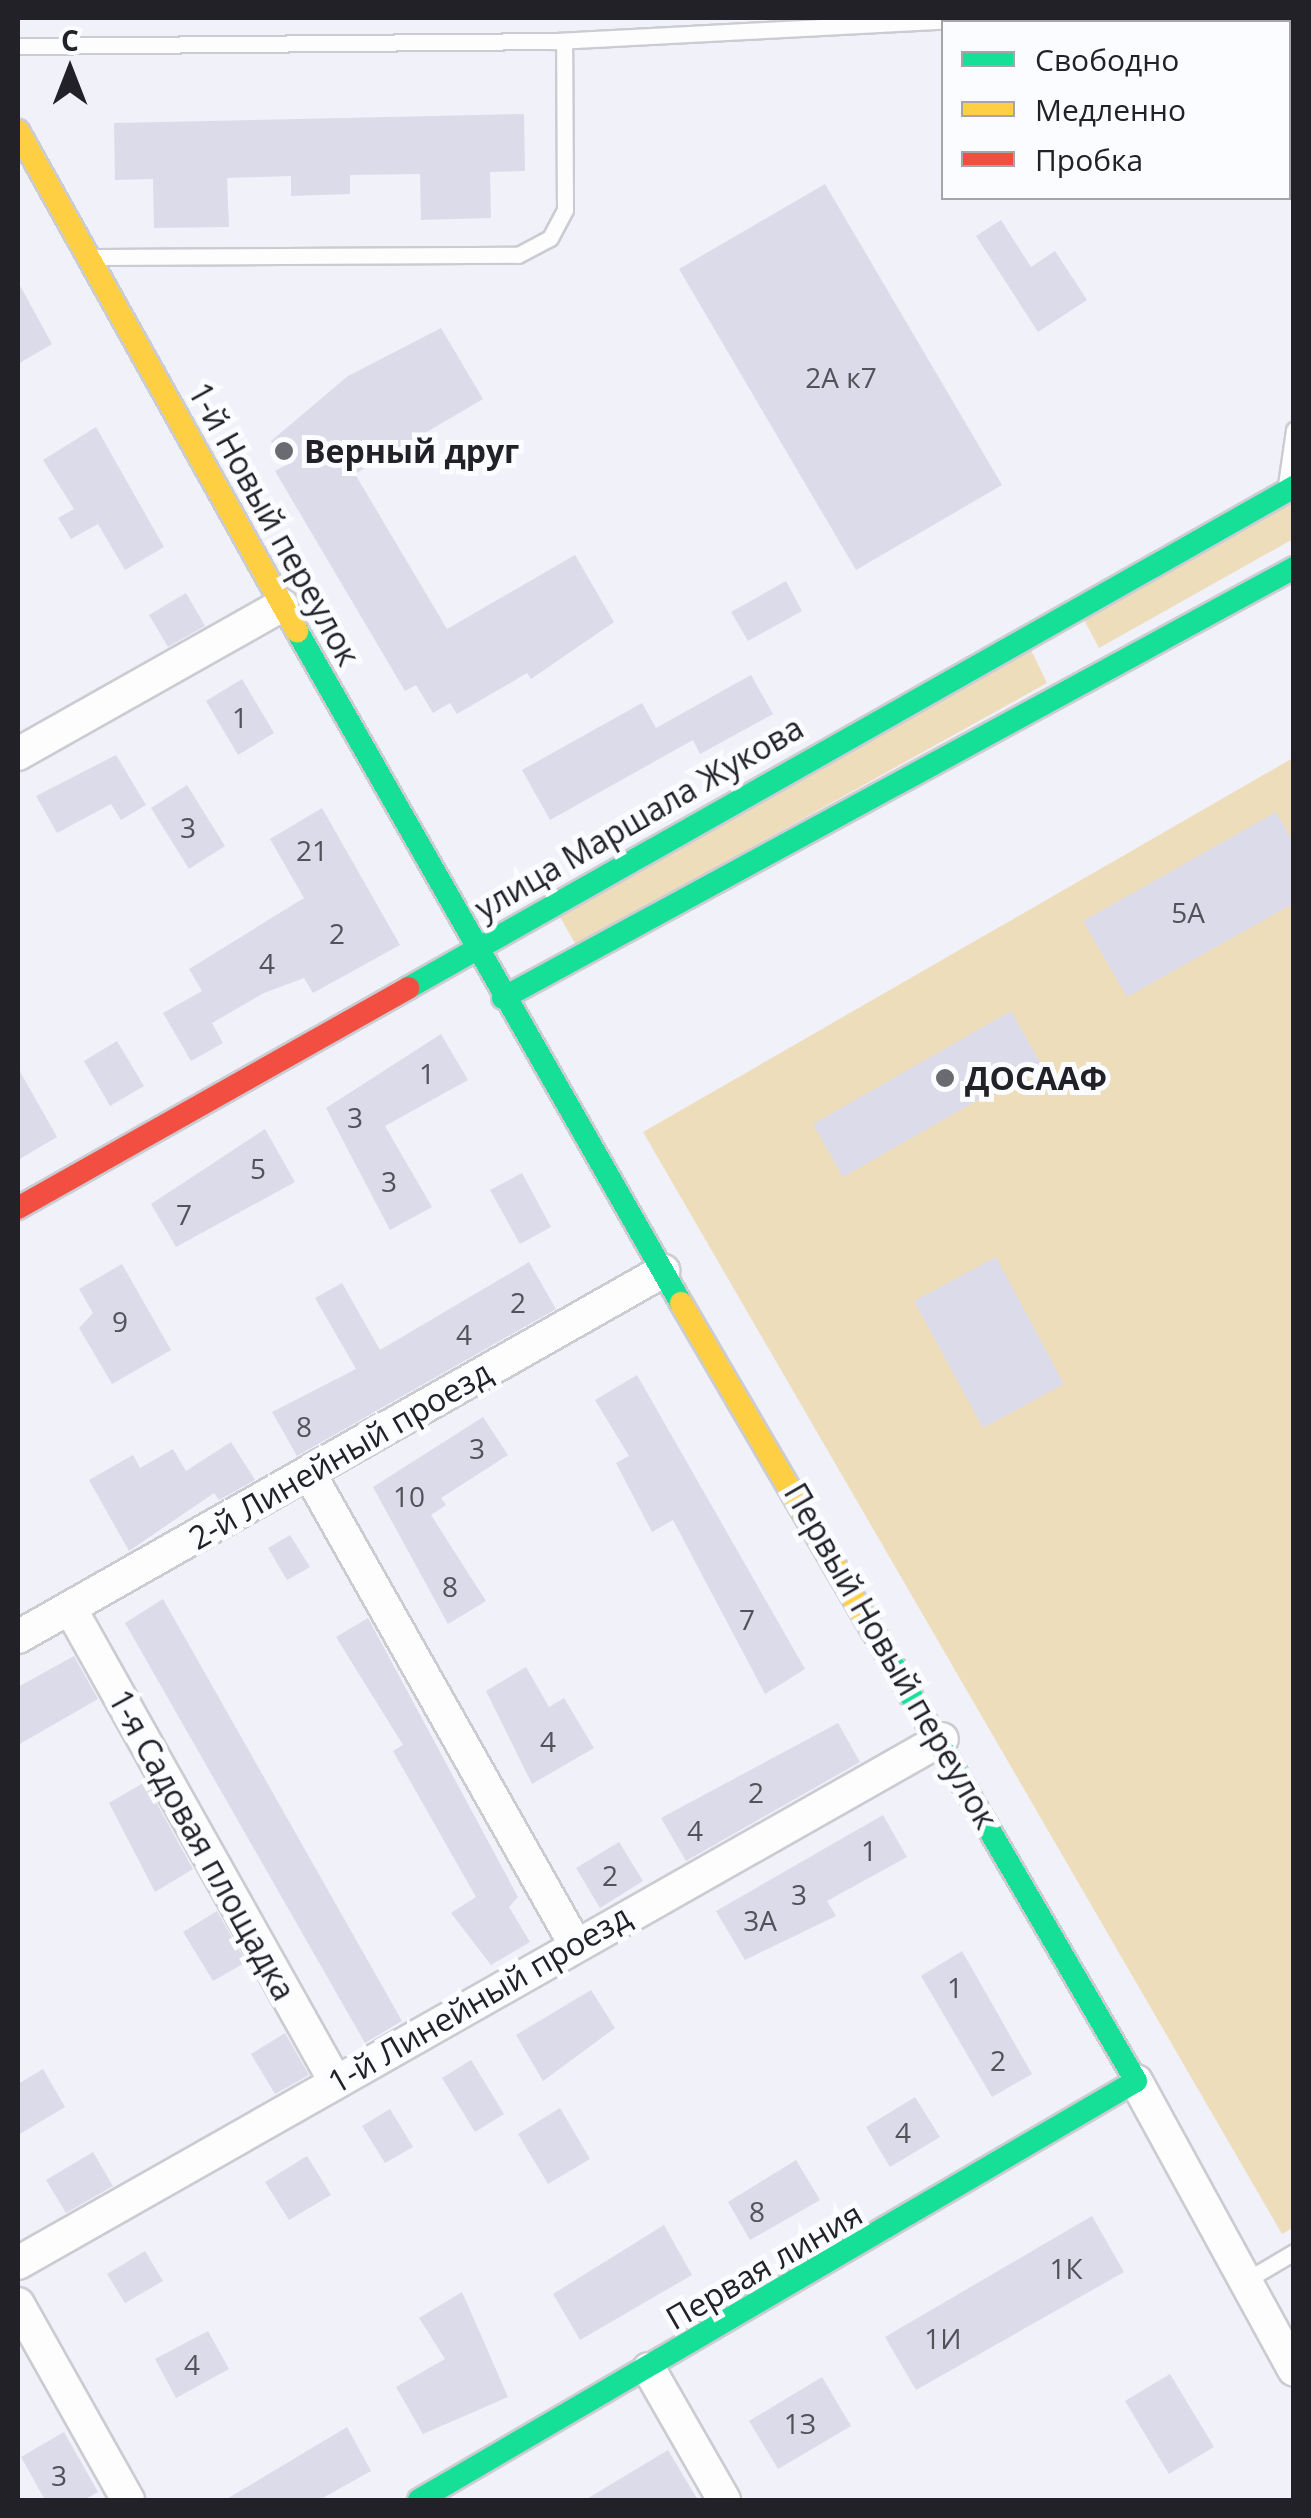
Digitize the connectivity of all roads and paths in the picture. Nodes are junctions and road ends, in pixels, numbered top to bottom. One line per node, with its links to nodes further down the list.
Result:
1 (998, 18): 2 (lane)
2 (960, 20)
3 (941, 21): 4 (lane)
4 (564, 41): 5 (lane); 7 (lane)
5 (18, 46)
6 (18, 133): 7 (main road, 1-й Новый переулок)
7 (88, 257): 11 (main road, 1-й Новый переулок)
8 (1294, 430): 9 (lane)
9 (1289, 489): 12 (main road, улица Маршала Жукова)
10 (1294, 568): 13 (main road)
11 (282, 606): 14 (street); 15 (main road, 1-й Новый переулок)
12 (1056, 621): 13 (main road); 15 (main road, улица Маршала Жукова)
13 (1084, 682): 16 (main road)
14 (18, 754)
15 (474, 949): 16 (main road, Первый Новый переулок); 17 (main road, улица Маршала Жукова)
16 (503, 998): 18 (main road, Первый Новый переулок)
17 (18, 1208)
18 (662, 1271): 19 (street, 2-й Линейный проезд); 22 (main road, Первый Новый переулок)
19 (309, 1473): 20 (street, 2-й Линейный проезд); 23 (street)
20 (70, 1608): 21 (street, 2-й Линейный проезд); 25 (street, 1-я Садовая площадка)
21 (18, 1637)
22 (942, 1739): 23 (street, 1-й Линейный проезд); 24 (main road, Первый Новый переулок)
23 (574, 1944): 25 (street, 1-й Линейный проезд)
24 (1136, 2081): 28 (street, Первый Новый переулок); 30 (main road, Первая линия)
25 (334, 2082): 27 (street, 1-й Линейный проезд)
26 (1294, 2252): 28 (lane)
27 (18, 2262)
28 (1245, 2280): 31 (street, Первый Новый переулок)
29 (18, 2304): 32 (street)
30 (649, 2369): 33 (main road, Первая линия); 34 (street)
31 (1294, 2370)
32 (128, 2500)
33 (419, 2500)
34 (724, 2500)

